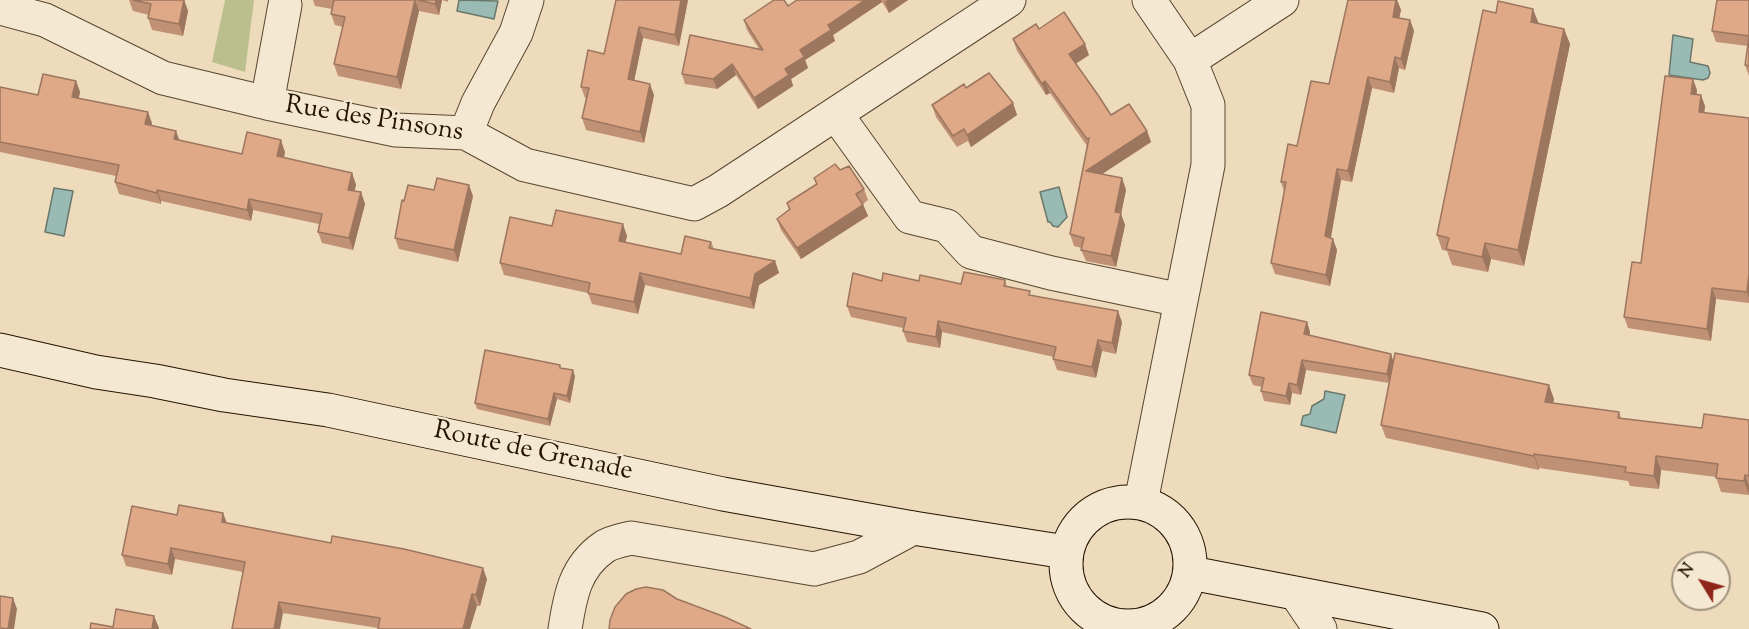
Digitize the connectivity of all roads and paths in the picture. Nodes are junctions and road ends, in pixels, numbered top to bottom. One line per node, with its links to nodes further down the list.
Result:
1 (527, 0): 10 (street)
2 (1009, 0): 9 (street, Rue des Pinsons)
3 (1149, 0): 7 (street)
4 (1282, 0): 7 (street)
5 (285, 5): 8 (street)
6 (0, 8): 8 (street, Rue des Pinsons)
7 (1190, 60): 11 (street)
8 (267, 103): 10 (street, Rue des Pinsons)
9 (836, 114): 10 (street, Rue des Pinsons); 11 (street)
10 (466, 133)
11 (1180, 300): 13 (street)
12 (0, 350): 14 (street, Route de Grenade)
13 (1141, 502): 15 (street); 16 (street)
14 (900, 535): 15 (street, Route de Grenade); 19 (street)
15 (1066, 552): 18 (street)
16 (1191, 573): 17 (street); 18 (street)
17 (1297, 595): 20 (street); 21 (street)
18 (1116, 628)
19 (565, 629)
20 (1320, 629)
21 (1482, 629)

